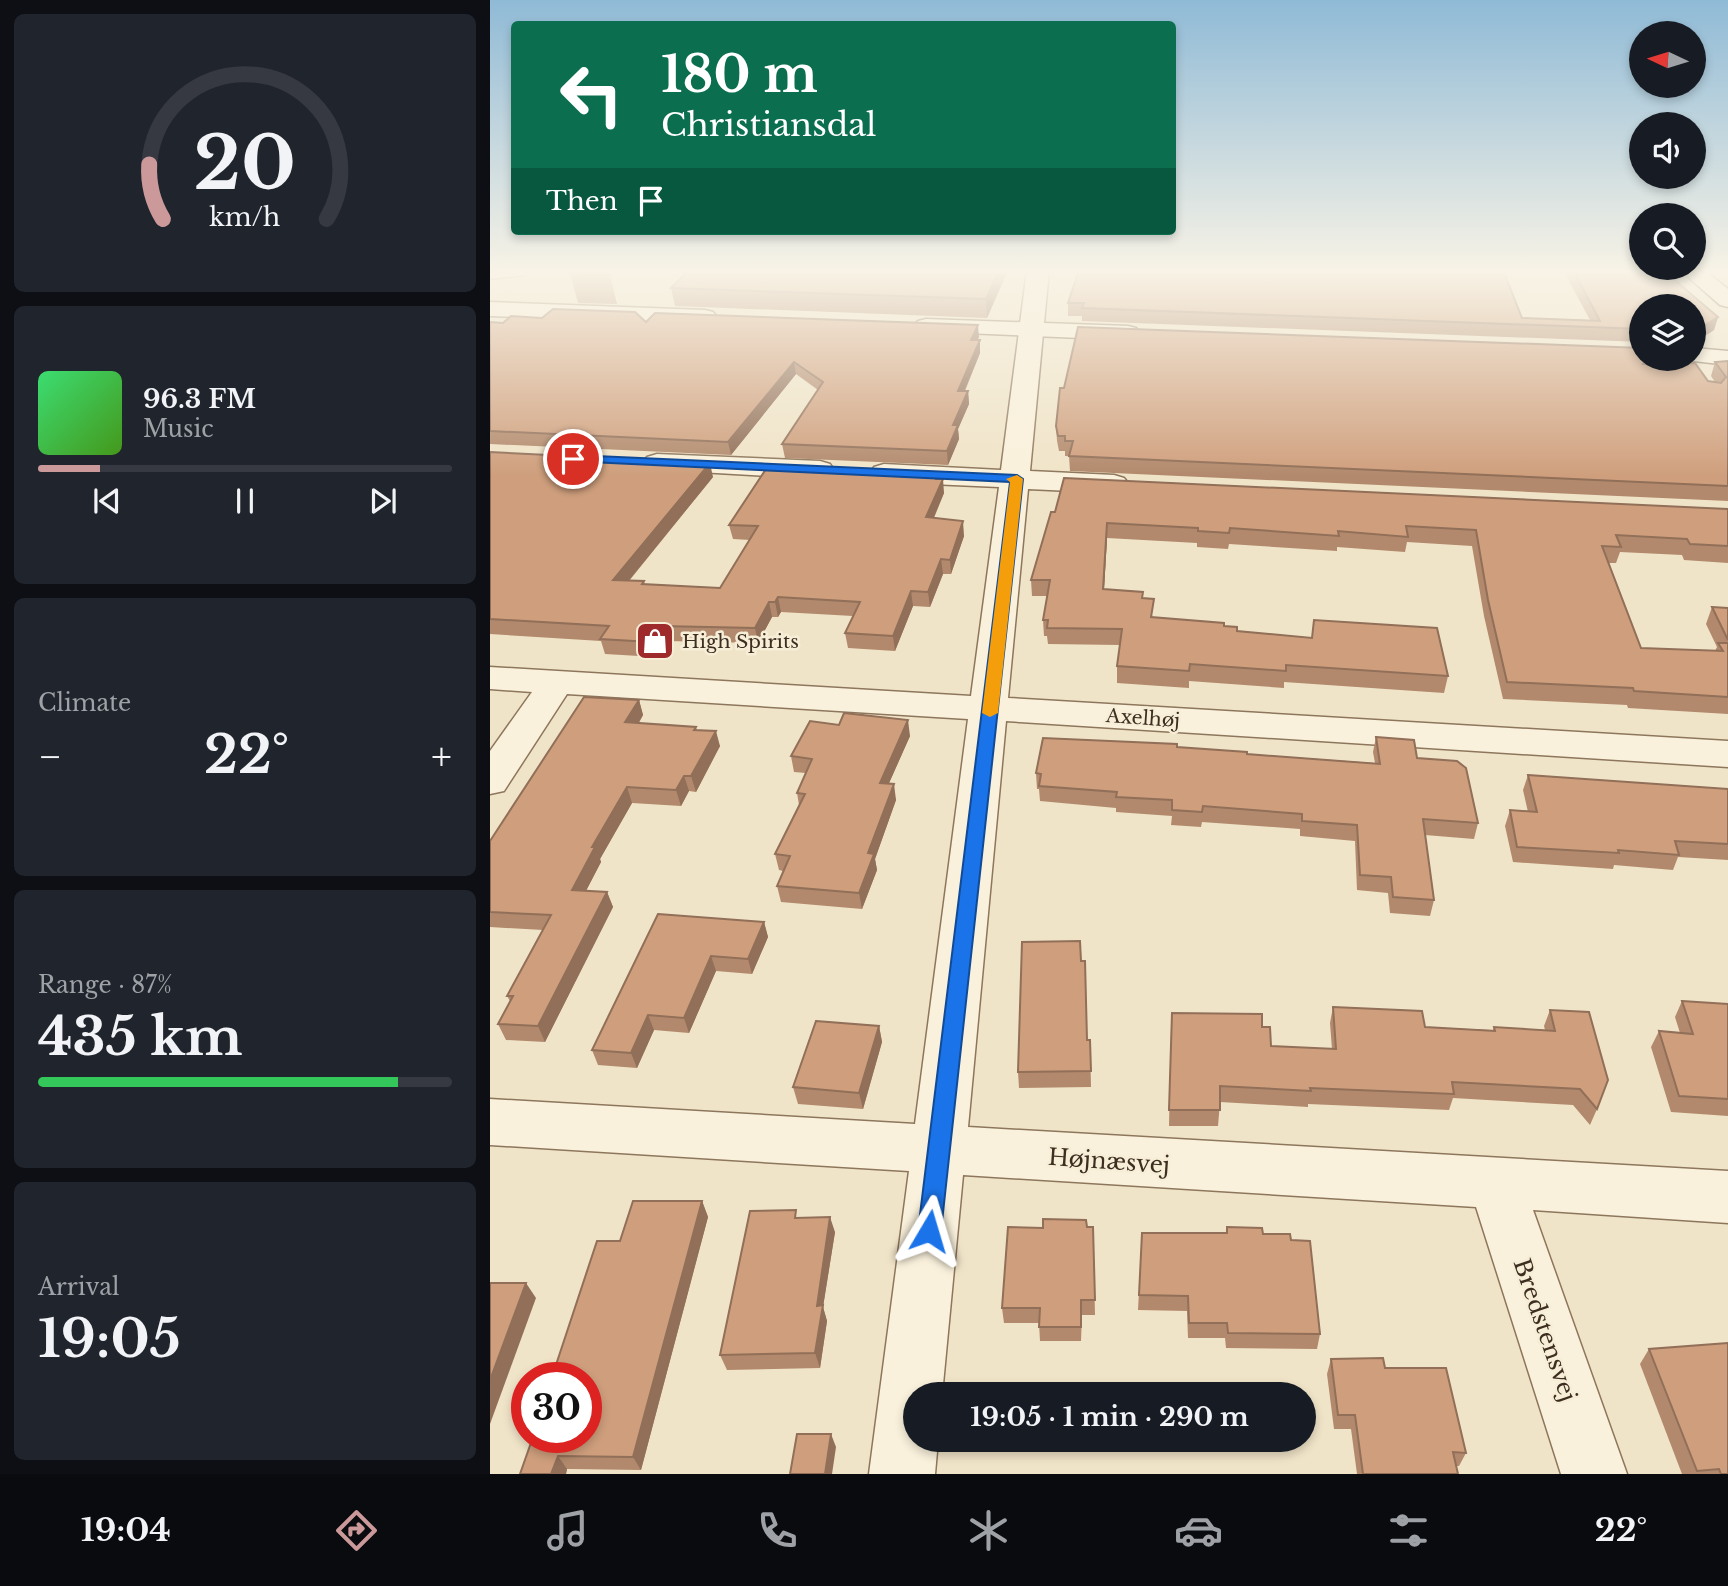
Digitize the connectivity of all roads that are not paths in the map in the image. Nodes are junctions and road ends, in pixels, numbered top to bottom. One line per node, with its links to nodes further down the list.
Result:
1 (1030, 339): 7 (street)
2 (1728, 350): 3 (street)
3 (1706, 353)
4 (1706, 355): 5 (street)
5 (1728, 358)
6 (628, 461): 7 (street)
7 (1017, 479): 8 (street); 11 (street)
8 (1146, 485)
9 (490, 678): 10 (street, Axelhøj)
10 (557, 682): 11 (street, Axelhøj); 13 (street)
11 (991, 708): 12 (street, Axelhøj); 15 (street)
12 (1728, 754)
13 (490, 781)
14 (490, 1122): 15 (street, Højnæsvej)
15 (939, 1150): 16 (street, Højnæsvej); 18 (street)
16 (1496, 1185): 17 (street, Højnæsvej); 19 (street, Bredstensvej)
17 (1728, 1197)
18 (902, 1474)
19 (1594, 1474)

